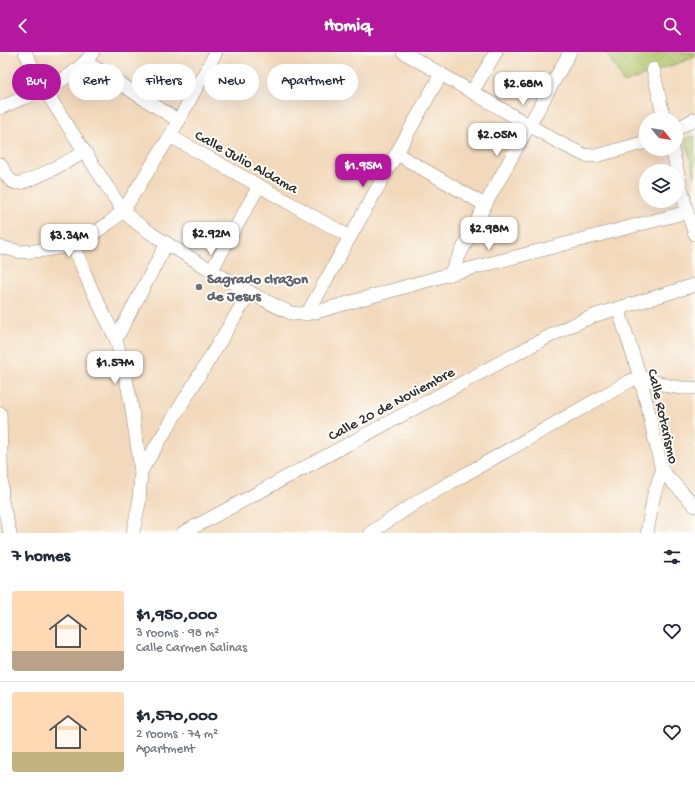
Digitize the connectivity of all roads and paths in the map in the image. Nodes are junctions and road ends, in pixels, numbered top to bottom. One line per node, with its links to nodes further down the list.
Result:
1 (25, 52): 7 (street)
2 (216, 52): 17 (street)
3 (496, 52): 11 (street)
4 (570, 52): 18 (street)
5 (411, 54): 9 (street)
6 (90, 57): 10 (street); 17 (street, Calle Julio Aldama)
7 (31, 64)
8 (653, 69): 15 (street)
9 (441, 74): 11 (street); 23 (street)
10 (61, 81)
11 (472, 92): 18 (street)
12 (19, 100): 14 (street)
13 (51, 100): 22 (street)
14 (0, 108)
15 (662, 112)
16 (695, 119): 19 (street)
17 (179, 121): 20 (street)
18 (529, 124): 21 (street); 27 (street)
19 (683, 125)
20 (170, 136): 26 (street, Calle Julio Aldama); 28 (street)
21 (639, 144)
22 (86, 152): 25 (street); 28 (street)
23 (397, 154): 27 (street); 31 (street)
24 (674, 156): 29 (street)
25 (0, 164)
26 (259, 186): 31 (street, Calle Julio Aldama); 35 (street)
27 (485, 205): 36 (street)
28 (123, 211): 32 (street); 33 (street)
29 (687, 212): 30 (street); 36 (street)
30 (695, 234)
31 (350, 237): 40 (street)
32 (167, 244): 35 (street); 41 (street)
33 (73, 245): 34 (street); 41 (street)
34 (0, 247)
35 (211, 271): 38 (street)
36 (450, 274): 40 (street)
37 (695, 285): 39 (street, Calle 20 de Noviembre)
38 (250, 292): 40 (street); 46 (street)
39 (618, 308): 42 (street, Calle Rotarismo); 50 (street, Calle 20 de Noviembre)
40 (307, 314)
41 (116, 338): 46 (street)
42 (640, 377): 43 (street); 45 (street, Calle Rotarismo); 51 (street)
43 (695, 388)
44 (0, 413): 48 (street)
45 (662, 471): 47 (street); 52 (street, Calle Rotarismo)
46 (142, 472): 49 (street)
47 (695, 506)
48 (10, 533)
49 (133, 533)
50 (183, 533)
51 (370, 533)
52 (647, 533)

